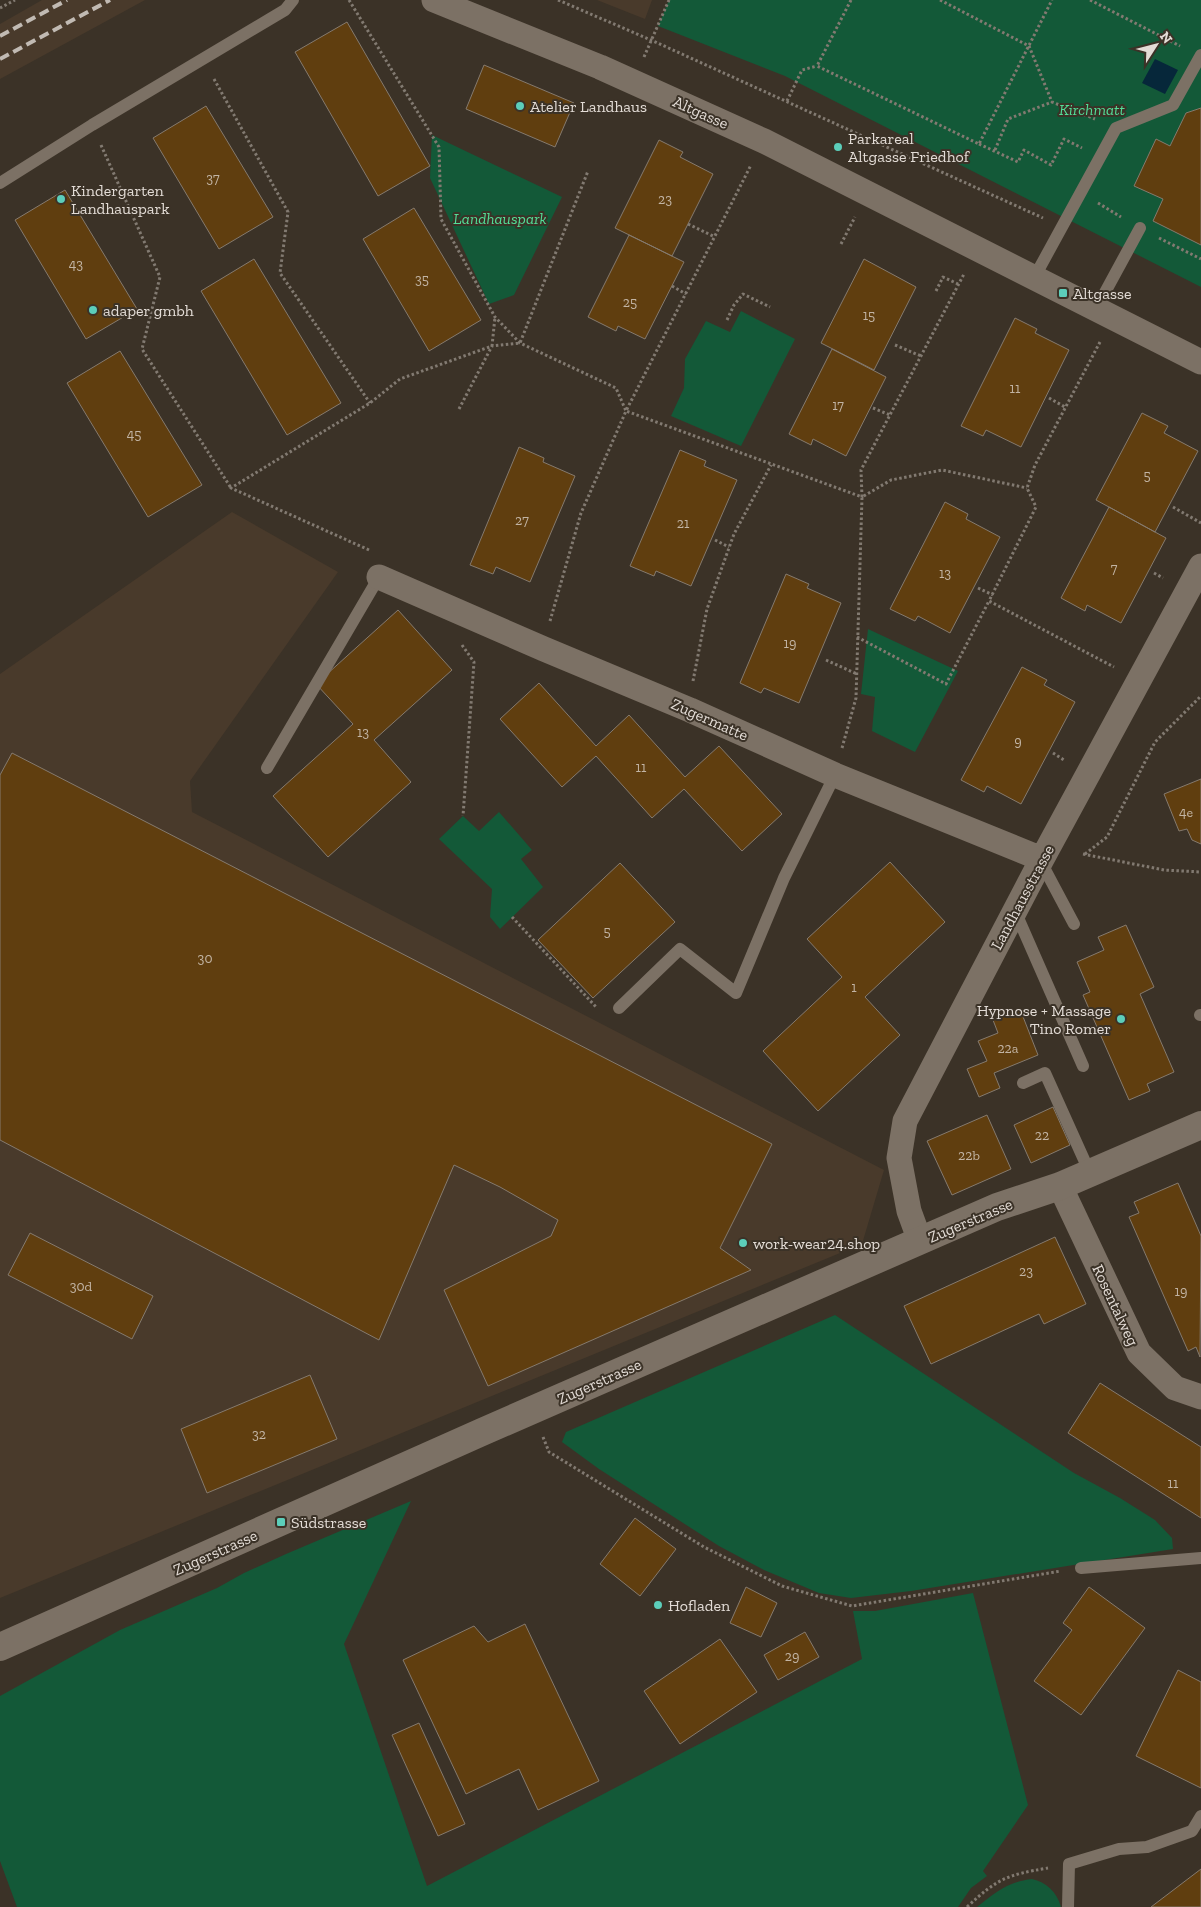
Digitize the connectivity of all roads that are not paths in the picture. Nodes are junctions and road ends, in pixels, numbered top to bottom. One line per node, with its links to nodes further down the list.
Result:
1 (293, 0): 4 (lane)
2 (434, 0): 6 (street, Altgasse)
3 (1201, 56): 6 (lane)
4 (0, 183)
5 (1140, 228): 7 (lane)
6 (1034, 278): 7 (street, Altgasse)
7 (1096, 309): 8 (street, Altgasse)
8 (1201, 362)
9 (1201, 566): 13 (street, Landhausstrasse)
10 (379, 577): 11 (lane); 12 (street, Zugermatte)
11 (267, 768)
12 (835, 775): 13 (street, Zugermatte); 16 (lane)
13 (1044, 856): 14 (street, Landhausstrasse); 15 (lane)
14 (1015, 911): 17 (lane); 22 (street, Landhausstrasse)
15 (1074, 924)
16 (619, 1008)
17 (1083, 1066)
18 (1023, 1083): 20 (lane)
19 (1201, 1125): 20 (street, Zugerstrasse)
20 (1090, 1173): 21 (street, Zugerstrasse)
21 (1060, 1186): 22 (street, Zugerstrasse); 23 (street, Rosentalweg)
22 (920, 1241): 26 (street, Zugerstrasse)
23 (1201, 1397)
24 (1201, 1558): 25 (lane)
25 (1081, 1568)
26 (0, 1647)
27 (1201, 1816): 28 (lane)
28 (1068, 1907)

